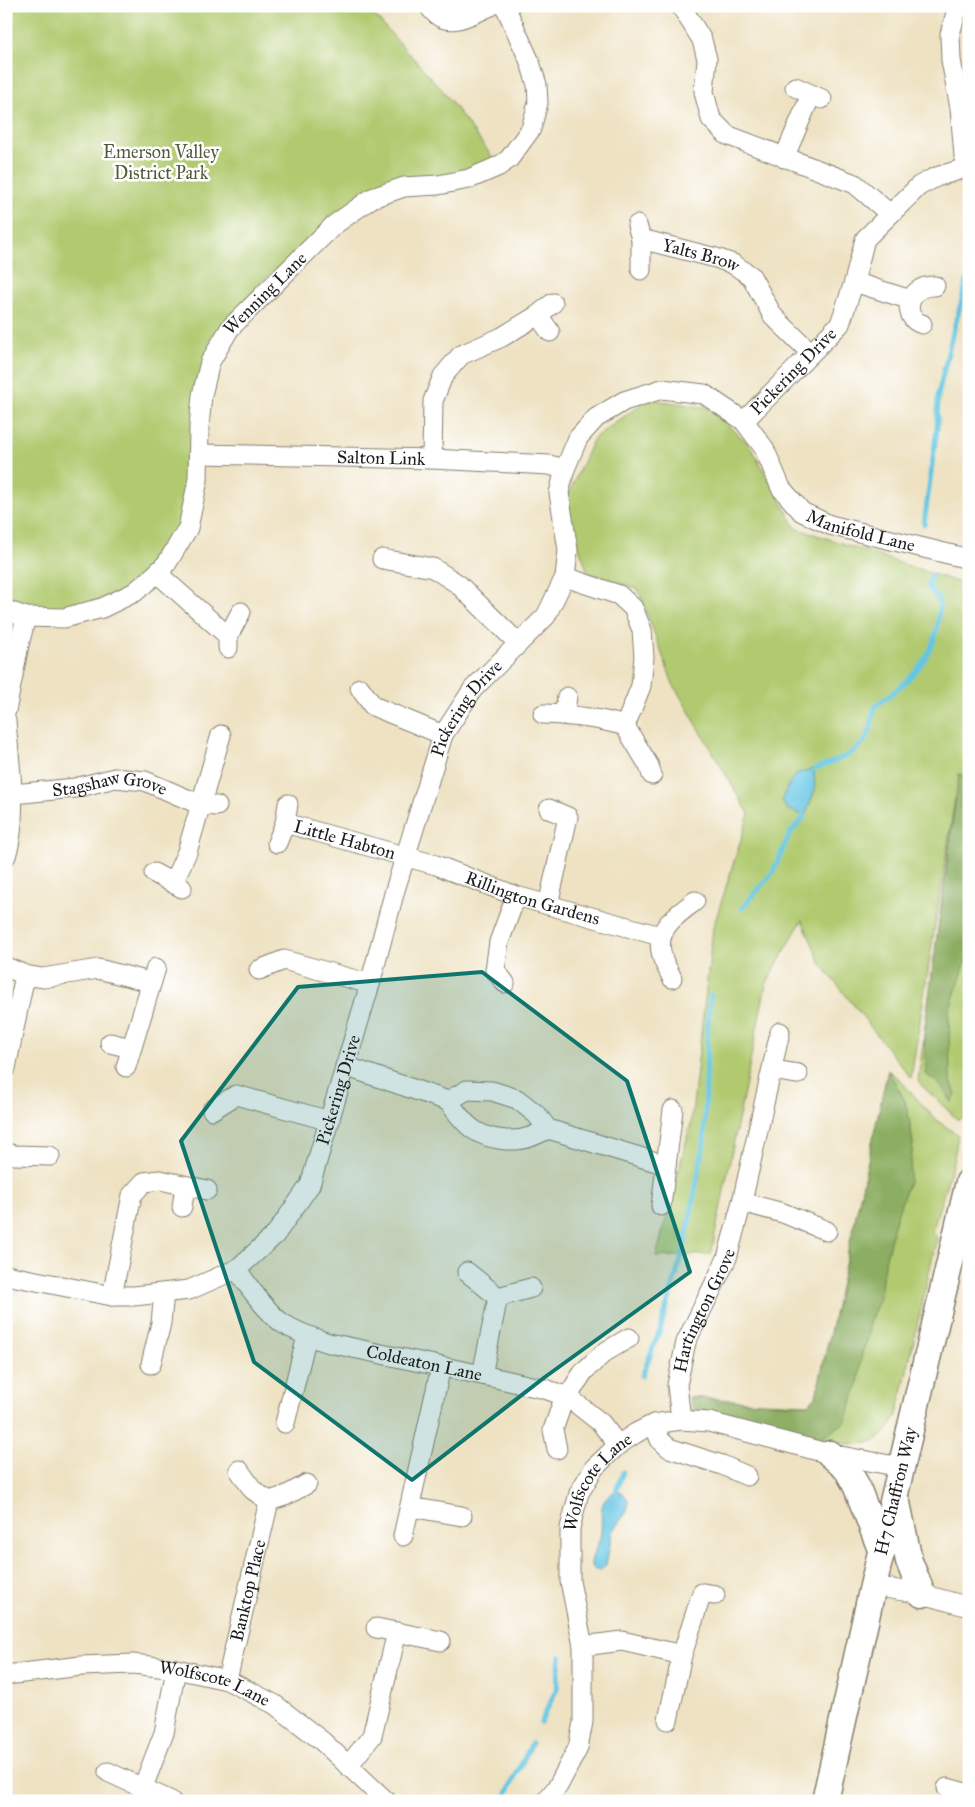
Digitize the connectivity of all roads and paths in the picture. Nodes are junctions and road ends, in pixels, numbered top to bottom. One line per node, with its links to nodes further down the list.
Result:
1 (429, 6): 2 (street)
2 (491, 6)
3 (505, 6): 20 (street, Wenning Lane)
4 (958, 6): 8 (street)
5 (686, 8): 7 (street)
6 (809, 94): 7 (street)
7 (784, 158): 9 (street)
8 (967, 167): 9 (street, Pickering Drive)
9 (890, 214): 11 (street, Pickering Drive)
10 (642, 270): 18 (street, Yalts Brow)
11 (854, 282): 13 (street); 18 (street, Pickering Drive)
12 (935, 286): 13 (street)
13 (911, 300): 16 (street)
14 (553, 303): 15 (street)
15 (538, 315): 17 (street); 21 (street)
16 (922, 324)
17 (550, 332)
18 (811, 353): 19 (street, Pickering Drive)
19 (744, 421): 22 (street, Pickering Drive); 24 (street, Manifold Lane)
20 (199, 454): 21 (street, Salton Link); 25 (street, Wenning Lane)
21 (432, 459): 22 (street, Salton Link)
22 (565, 469): 26 (street, Pickering Drive)
23 (382, 559): 30 (street)
24 (969, 559)
25 (157, 573): 28 (street); 29 (street, Wenning Lane)
26 (565, 577): 30 (street, Pickering Drive); 35 (street)
27 (6, 610): 29 (street, Wenning Lane)
28 (241, 612)
29 (26, 617): 32 (street)
30 (518, 644): 37 (street, Pickering Drive)
31 (360, 688): 37 (street)
32 (6, 711)
33 (544, 714): 35 (street)
34 (6, 721): 39 (street)
35 (625, 726): 38 (street)
36 (221, 735): 40 (street)
37 (443, 735): 44 (street, Pickering Drive)
38 (654, 767)
39 (13, 794): 40 (street, Stagshaw Grove); 43 (street)
40 (209, 805): 45 (street)
41 (549, 810): 48 (street)
42 (277, 843): 44 (street, Little Habton)
43 (6, 856)
44 (406, 857): 46 (street, Rillington Gardens); 55 (street, Pickering Drive)
45 (154, 873)
46 (516, 896): 48 (street, Rillington Gardens); 54 (street)
47 (695, 901): 49 (street)
48 (548, 905): 49 (street, Rillington Gardens)
49 (660, 936): 53 (street)
50 (6, 967): 52 (street)
51 (259, 970): 55 (street)
52 (26, 975): 58 (street); 61 (street)
53 (672, 978)
54 (506, 983)
55 (370, 984): 59 (street, Pickering Drive)
56 (780, 1032): 62 (street, Hartington Grove)
57 (110, 1043): 58 (street)
58 (131, 1048): 60 (street)
59 (345, 1066): 64 (street); 67 (street, Pickering Drive)
60 (126, 1067)
61 (6, 1068)
62 (772, 1070): 63 (street); 75 (street, Hartington Grove)
63 (798, 1074)
64 (448, 1100): 68 (street); 68 (street)
65 (212, 1110): 67 (street)
66 (673, 1110): 71 (street)
67 (330, 1121): 79 (street, Pickering Drive)
68 (548, 1129): 71 (street)
69 (6, 1153): 70 (street)
70 (50, 1156)
71 (666, 1165): 76 (street)
72 (969, 1182): 98 (street, H7 Chaffron Way)
73 (185, 1186): 74 (street); 77 (street); 84 (street)
74 (207, 1190)
75 (742, 1202): 78 (street); 92 (street, Hartington Grove)
76 (661, 1206)
77 (182, 1207)
78 (815, 1233)
79 (237, 1269): 83 (street, Pickering Drive); 86 (street, Coldeaton Lane)
80 (467, 1272): 85 (street)
81 (6, 1275): 84 (street, Pickering Drive)
82 (531, 1288): 85 (street)
83 (164, 1293): 84 (street, Pickering Drive); 88 (street)
84 (112, 1296)
85 (498, 1297): 90 (street)
86 (307, 1336): 89 (street, Coldeaton Lane); 93 (street)
87 (629, 1338): 91 (street)
88 (151, 1364)
89 (441, 1367): 90 (street, Coldeaton Lane); 104 (street)
90 (482, 1375): 91 (street, Coldeaton Lane)
91 (568, 1397): 95 (street, Coldeaton Lane); 96 (street)
92 (681, 1420): 94 (street, Wolfscote Lane); 97 (street, Wolfscote Lane)
93 (285, 1423)
94 (654, 1424): 95 (street, Wolfscote Lane); 100 (street)
95 (618, 1445): 115 (street, Wolfscote Lane)
96 (557, 1449)
97 (830, 1454): 98 (street, Wolfscote Lane); 107 (street)
98 (901, 1467): 102 (street, H7 Chaffron Way)
99 (239, 1470): 103 (street)
100 (747, 1476)
101 (307, 1484): 103 (street)
102 (894, 1492): 107 (street, H7 Chaffron Way); 109 (street)
103 (269, 1501): 119 (street, Banktop Place)
104 (410, 1507): 105 (street); 106 (street)
105 (462, 1516)
106 (403, 1536)
107 (882, 1552): 108 (street, H7 Chaffron Way)
108 (872, 1586): 109 (street); 129 (street, H7 Chaffron Way)
109 (922, 1594): 111 (street)
110 (715, 1595): 116 (street)
111 (969, 1607)
112 (376, 1628): 113 (street)
113 (397, 1632): 114 (street); 121 (street)
114 (441, 1641)
115 (583, 1646): 116 (street); 128 (street, Wolfscote Lane)
116 (682, 1655): 120 (street)
117 (176, 1669): 118 (street, Wolfscote Lane); 119 (street, Wolfscote Lane); 123 (street)
118 (6, 1675)
119 (227, 1680): 121 (street, Wolfscote Lane)
120 (668, 1720)
121 (348, 1766): 127 (street, Wolfscote Lane)
122 (108, 1772): 123 (street)
123 (143, 1787): 126 (street)
124 (947, 1788): 125 (street)
125 (969, 1794)
126 (172, 1801)
127 (386, 1801)
128 (546, 1801)
129 (825, 1801)

